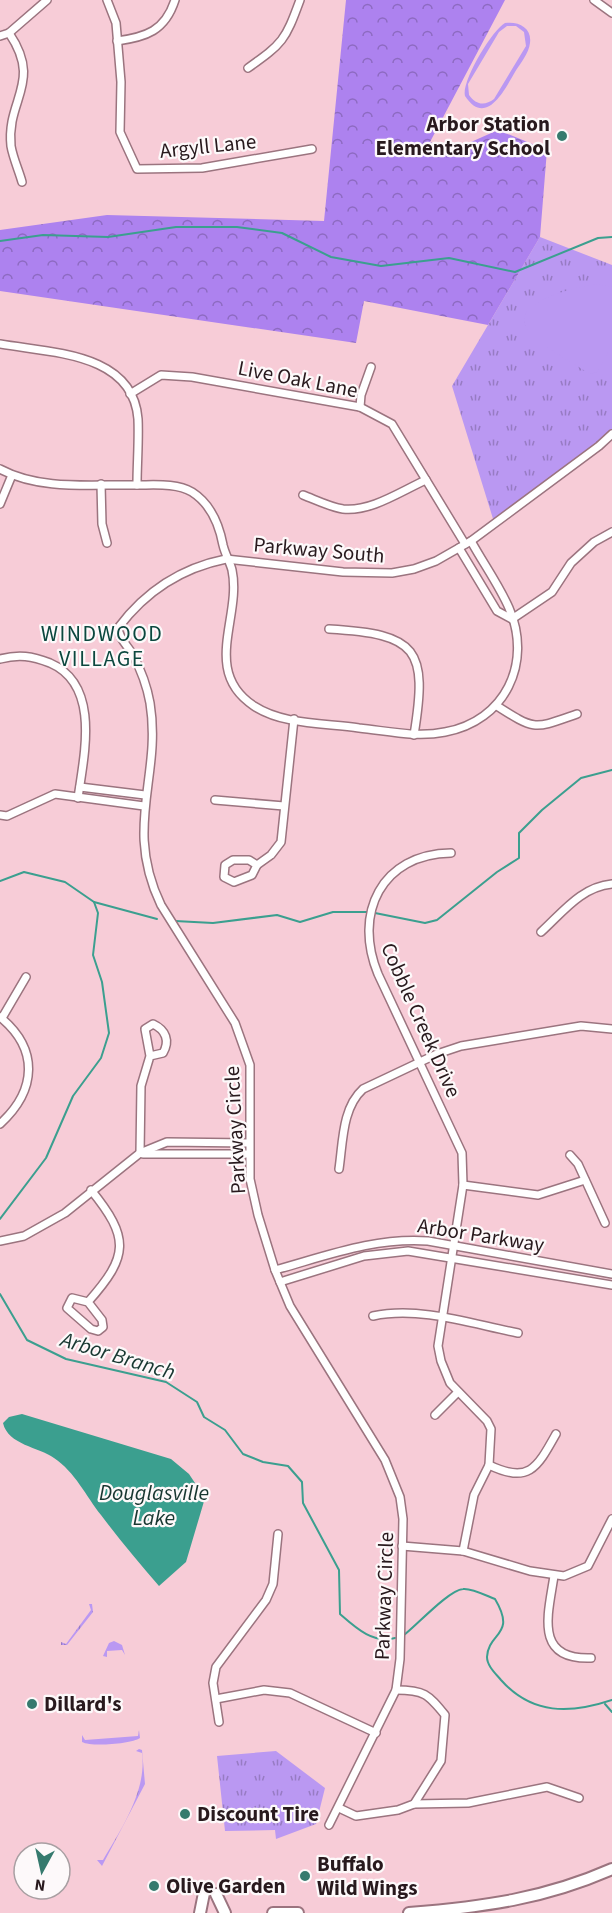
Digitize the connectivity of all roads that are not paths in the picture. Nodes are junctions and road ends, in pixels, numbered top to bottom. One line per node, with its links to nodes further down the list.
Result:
1 (47, 0): 7 (street)
2 (107, 0): 9 (street, Argyll Lane)
3 (175, 0): 9 (street)
4 (300, 0): 10 (street)
5 (594, 0): 6 (street)
6 (612, 13)
7 (9, 33): 8 (street); 12 (street)
8 (0, 36)
9 (117, 41): 11 (street, Argyll Lane)
10 (248, 68)
11 (312, 149)
12 (22, 182)
13 (0, 344): 15 (street)
14 (371, 367): 16 (street)
15 (130, 394): 16 (street, Live Oak Lane); 22 (street)
16 (360, 407): 20 (street, Live Oak Lane)
17 (612, 434): 27 (street, Parkway South)
18 (0, 469): 19 (street)
19 (12, 476): 21 (street); 24 (street)
20 (426, 480): 23 (street); 27 (street, Live Oak Lane)
21 (101, 484): 22 (street); 26 (street)
22 (137, 485): 28 (street)
23 (303, 495)
24 (0, 504)
25 (612, 532): 29 (street)
26 (107, 543)
27 (465, 544): 28 (street, Parkway South); 29 (street); 29 (street)
28 (226, 559): 31 (street, Parkway South); 35 (street)
29 (512, 619): 33 (street)
30 (329, 629): 36 (street)
31 (119, 633): 38 (street, Parkway Circle)
32 (0, 659): 37 (street)
33 (497, 706): 34 (street); 36 (street)
34 (577, 714)
35 (294, 719): 36 (street); 42 (street)
36 (414, 735)
37 (80, 787): 38 (street); 39 (street)
38 (145, 795): 41 (street, Parkway Circle)
39 (78, 798): 41 (street); 43 (street)
40 (215, 800): 42 (street)
41 (144, 806): 54 (street, Parkway Circle)
42 (285, 806): 45 (street)
43 (0, 815)
44 (451, 853): 52 (street, Cobble Creek Drive)
45 (257, 865): 45 (street)
46 (612, 884): 47 (street)
47 (541, 932)
48 (26, 976): 49 (street)
49 (1, 1018): 53 (street)
50 (612, 1029): 52 (street)
51 (150, 1056): 51 (street); 55 (street)
52 (420, 1063): 58 (street); 60 (street, Cobble Creek Drive)
53 (0, 1124)
54 (249, 1143): 55 (street); 56 (street, Parkway Circle)
55 (140, 1154): 56 (street); 61 (street)
56 (249, 1154): 66 (street, Parkway Circle)
57 (570, 1155): 59 (street)
58 (339, 1169)
59 (585, 1180): 60 (street); 62 (street)
60 (463, 1185): 64 (street, Cobble Creek Drive)
61 (91, 1190): 63 (street); 70 (street)
62 (605, 1223)
63 (0, 1241)
64 (454, 1245): 65 (street, Cobble Creek Drive); 66 (street, Arbor Parkway); 67 (street, Arbor Parkway)
65 (453, 1259): 68 (street, Arbor Parkway); 69 (street, Arbor Parkway); 72 (street, Cobble Creek Drive)
66 (275, 1270): 68 (street, Parkway Circle)
67 (612, 1275)
68 (280, 1282): 80 (street, Parkway Circle)
69 (612, 1285)
70 (88, 1302): 70 (street)
71 (373, 1316): 72 (street)
72 (441, 1319): 73 (street); 74 (street, Cobble Creek Drive)
73 (518, 1333)
74 (458, 1392): 75 (street); 77 (street, Cobble Creek Drive)
75 (435, 1415)
76 (556, 1434): 77 (street)
77 (489, 1465): 81 (street)
78 (612, 1519): 82 (street)
79 (278, 1534): 85 (street)
80 (402, 1546): 81 (street); 84 (street, Parkway Circle)
81 (463, 1551): 82 (street)
82 (554, 1576): 83 (street)
83 (591, 1658)
84 (396, 1690): 87 (street, Parkway Circle); 89 (street)
85 (216, 1699): 86 (street); 87 (street)
86 (219, 1722)
87 (375, 1733): 90 (street, Parkway Circle)
88 (579, 1798): 89 (street)
89 (414, 1804): 90 (street)
90 (339, 1808): 91 (street, Parkway Circle)
91 (329, 1825)
92 (612, 1869): 99 (main road)
93 (205, 1888): 95 (main road)
94 (216, 1894): 96 (main road)
95 (200, 1913)
96 (225, 1913)
97 (273, 1913): 98 (main road)
98 (298, 1913)
99 (409, 1913)

